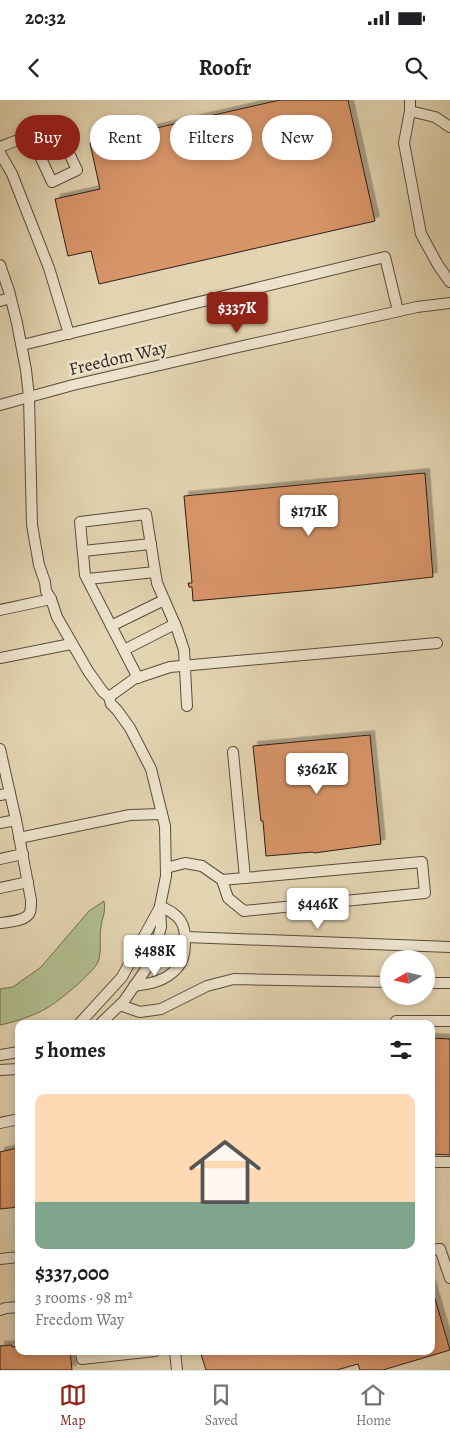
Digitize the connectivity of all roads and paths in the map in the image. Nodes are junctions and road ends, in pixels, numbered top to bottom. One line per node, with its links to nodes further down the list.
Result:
1 (410, 100): 2 (street)
2 (410, 111): 3 (street); 9 (street)
3 (450, 127)
4 (32, 139): 4 (street)
5 (15, 141): 6 (street)
6 (0, 146)
7 (0, 153): 13 (street)
8 (0, 265): 10 (street)
9 (450, 282)
10 (5, 299): 14 (street)
11 (450, 303): 12 (street, Freedom Way)
12 (398, 311): 13 (street); 15 (street, Freedom Way)
13 (69, 334): 14 (street)
14 (22, 345): 15 (street)
15 (29, 397): 16 (street, Freedom Way); 21 (street)
16 (0, 405)
17 (151, 544): 18 (street); 18 (street); 19 (street)
18 (83, 552): 20 (street)
19 (155, 572): 20 (street); 22 (street)
20 (88, 579): 25 (street)
21 (51, 599): 23 (street); 27 (street)
22 (164, 600): 24 (street); 25 (street)
23 (0, 610)
24 (175, 624): 28 (street); 30 (street)
25 (111, 626): 28 (street)
26 (437, 643): 30 (street)
27 (71, 644): 29 (street); 32 (street)
28 (124, 650): 31 (street)
29 (0, 658)
30 (185, 666): 31 (street); 33 (street)
31 (138, 678): 32 (street)
32 (109, 697): 38 (street)
33 (187, 706)
34 (0, 748): 36 (street)
35 (233, 752): 45 (street)
36 (1, 760): 37 (street)
37 (5, 794): 39 (street)
38 (161, 814): 41 (street); 44 (street)
39 (16, 820): 40 (street); 41 (street)
40 (0, 823)
41 (19, 838): 42 (street)
42 (23, 854): 43 (street); 47 (street)
43 (0, 859)
44 (166, 868): 46 (street); 49 (street)
45 (245, 878): 46 (street); 46 (street)
46 (222, 880)
47 (28, 882): 48 (street); 50 (street)
48 (0, 888)
49 (160, 906): 51 (street); 56 (street); 58 (street)
50 (0, 923)
51 (186, 937): 52 (street); 56 (street)
52 (450, 947)
53 (380, 982): 57 (street)
54 (435, 983): 55 (street)
55 (450, 983)
56 (134, 986): 57 (street)
57 (120, 1005): 59 (street)
58 (82, 1020)
59 (104, 1020)
60 (435, 1021): 61 (street)
61 (450, 1021)
62 (15, 1053): 63 (street)
63 (0, 1055)
64 (15, 1068): 65 (street)
65 (0, 1070)
66 (15, 1120): 67 (street)
67 (0, 1123)
68 (435, 1162): 69 (street)
69 (450, 1162)
70 (435, 1250): 73 (street)
71 (15, 1257): 72 (street)
72 (0, 1259)
73 (450, 1278)
74 (15, 1308): 75 (street)
75 (0, 1310)
76 (82, 1355): 77 (street)
77 (118, 1355)
78 (175, 1355): 79 (street)
79 (177, 1370)

